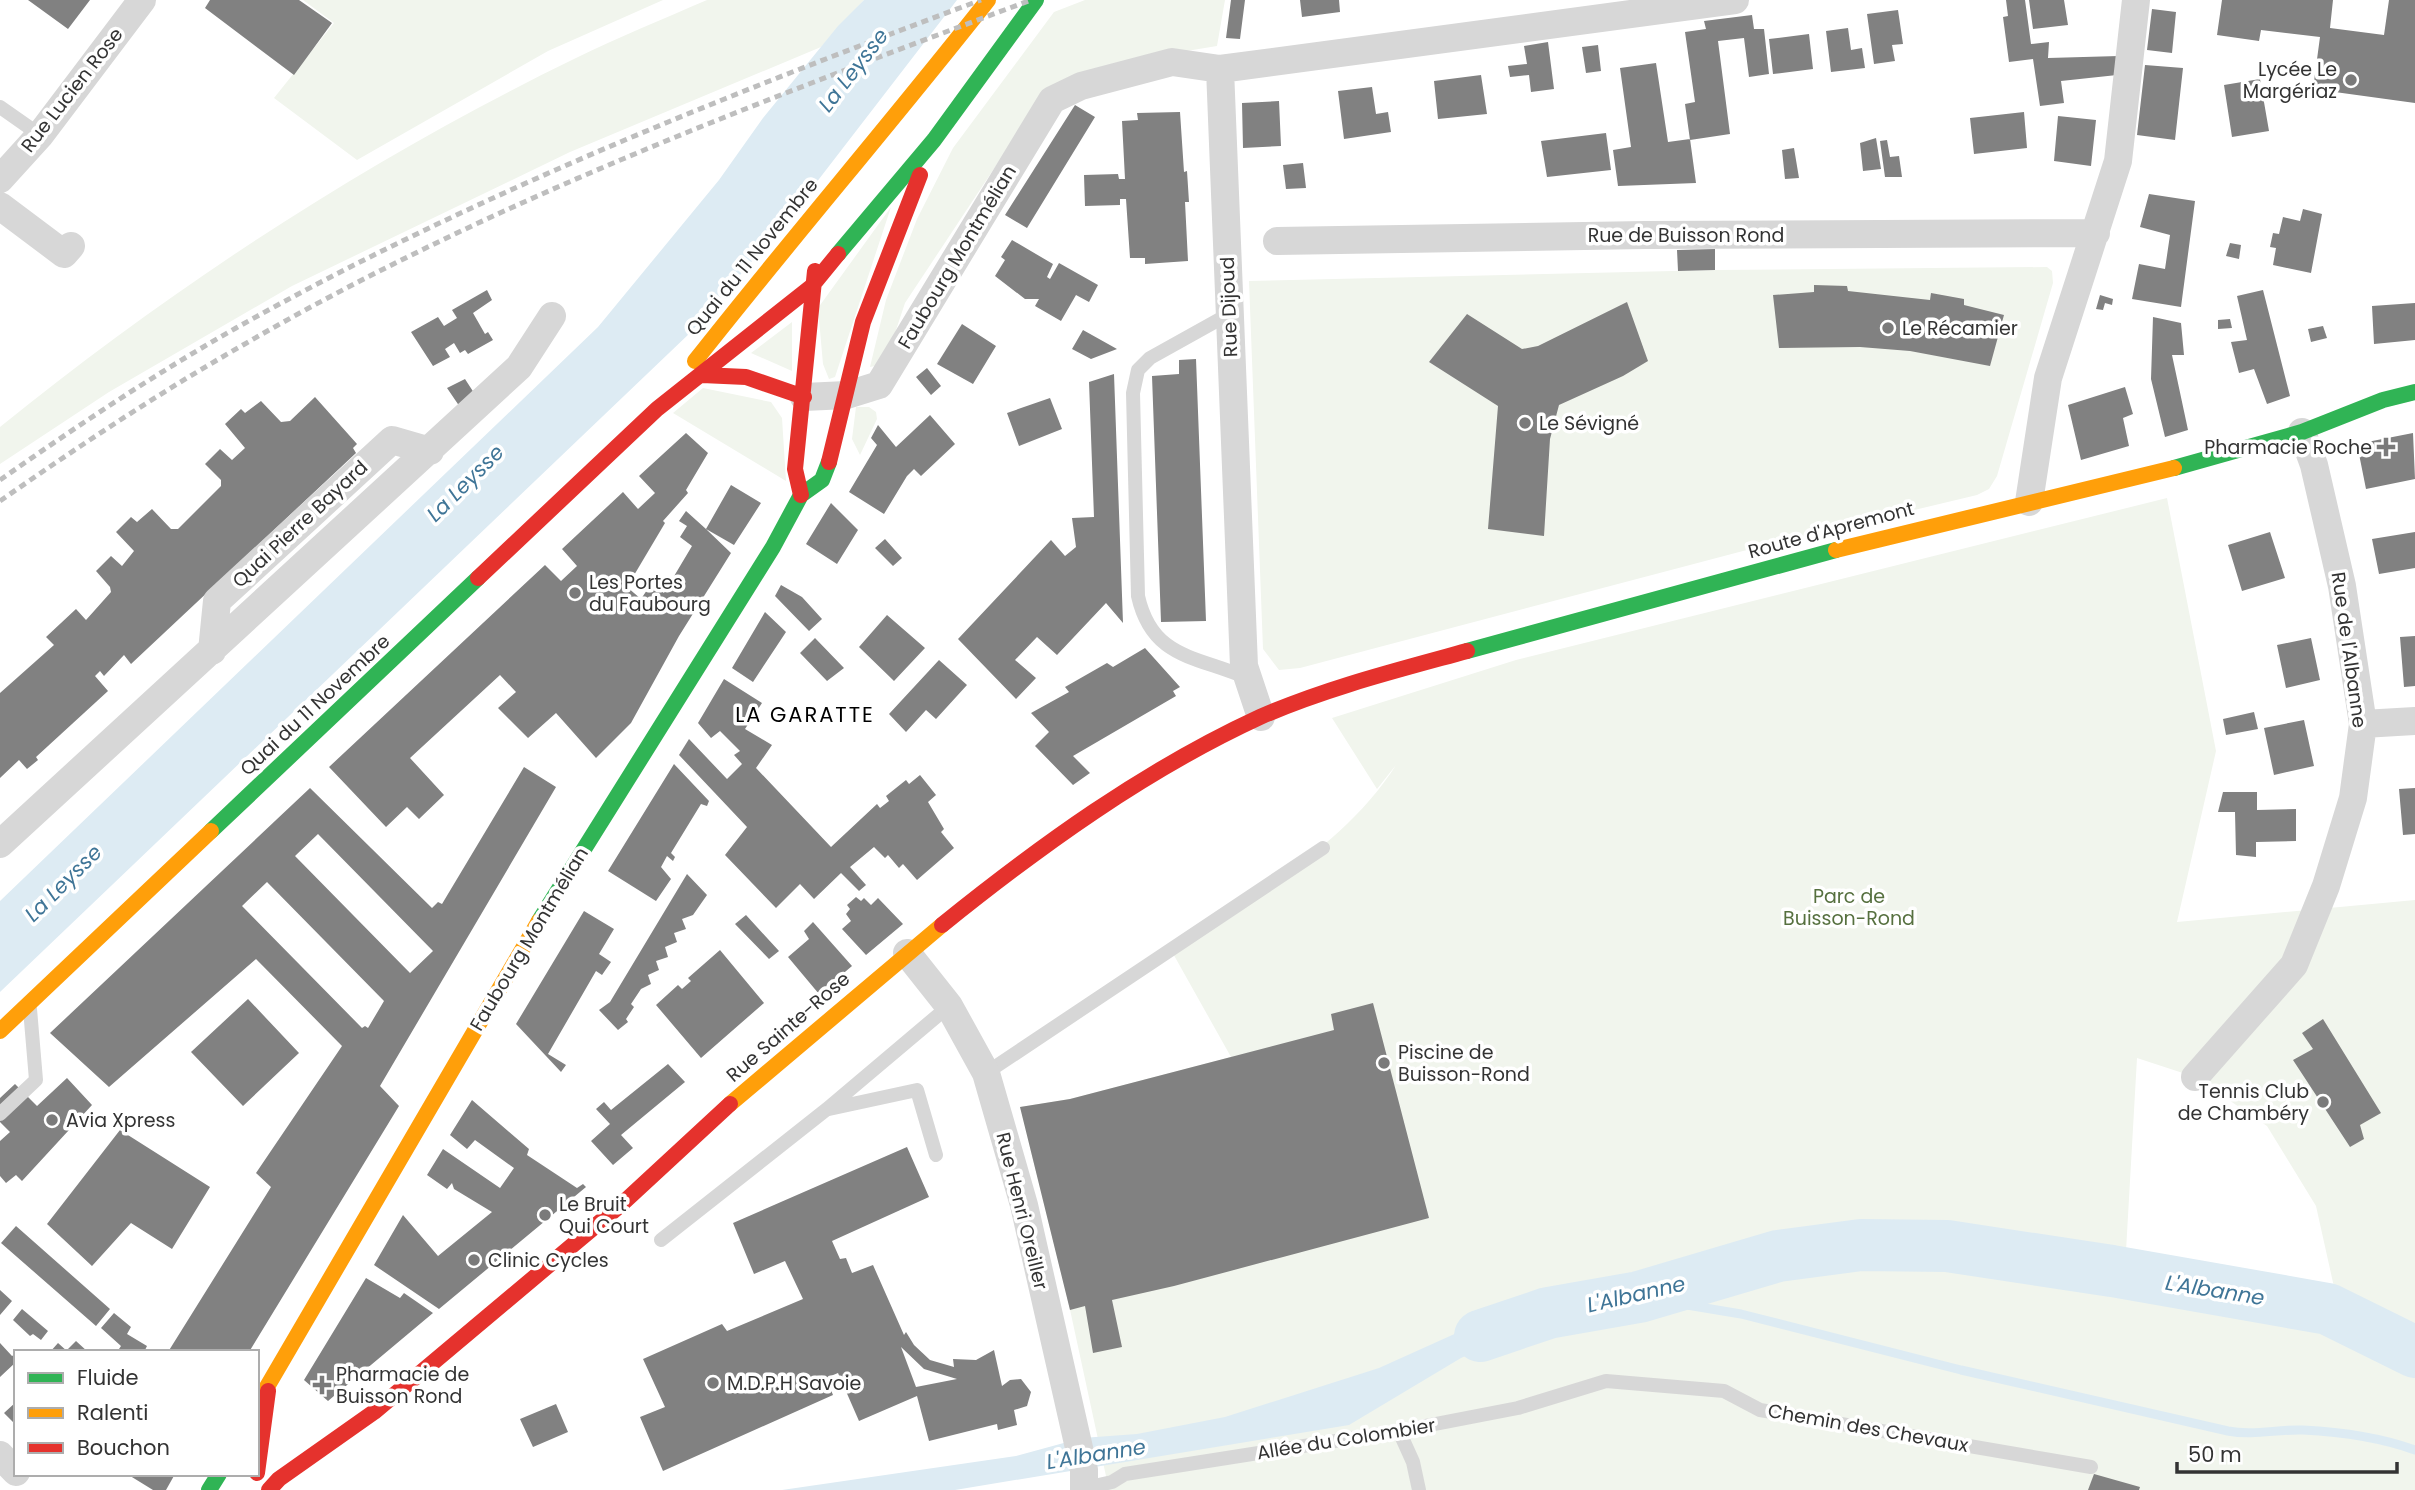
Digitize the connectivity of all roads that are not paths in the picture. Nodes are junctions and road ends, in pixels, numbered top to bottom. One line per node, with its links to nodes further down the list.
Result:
1 (142, 0): 9 (street, Rue Lucien Rose)
2 (988, 0): 8 (main road, Quai du 11 Novembre)
3 (1036, 0): 10 (main road)
4 (1735, 0): 6 (street)
5 (2136, 0): 14 (street)
6 (1220, 69): 19 (street, Rue Dijoud); 23 (street, Faubourg Montmélian)
7 (0, 107): 9 (lane)
8 (884, 134): 13 (main road, Quai du 11 Novembre); 25 (main road, Quai du 11 Novembre)
9 (40, 135): 11 (street, Rue Lucien Rose)
10 (934, 140): 18 (main road, Quai du 11 Novembre); 23 (main road, Faubourg Montmélian)
11 (0, 179)
12 (0, 206): 17 (street)
13 (836, 215)
14 (2096, 233): 16 (street, Rue de Buisson Rond); 28 (street)
15 (826, 240): 18 (main road)
16 (1277, 241)
17 (72, 246)
18 (811, 287): 21 (main road, Quai du 11 Novembre); 24 (main road)
19 (1230, 314): 29 (street, Rue Dijoud); 29 (lane)
20 (552, 316): 33 (street, Quai Pierre Bayard)
21 (702, 375): 24 (main road, Faubourg Montmélian); 25 (main road, Quai du 11 Novembre)
22 (2415, 392): 26 (main road, Route d'Apremont)
23 (847, 395): 24 (street, Faubourg Montmélian); 27 (main road, Faubourg Montmélian)
24 (804, 397): 27 (main road)
25 (657, 409): 36 (main road, Quai du 11 Novembre)
26 (2302, 432): 28 (main road, Route d'Apremont); 32 (street, Rue de l'Albanne)
27 (801, 495): 46 (main road, Faubourg Montmélian)
28 (2029, 502): 30 (main road, Route d'Apremont)
29 (1248, 678): 30 (street, Rue Dijoud)
30 (1261, 717): 35 (main road, Rue Sainte-Rose)
31 (2415, 720): 32 (street)
32 (2363, 724): 40 (street, Rue de l'Albanne)
33 (0, 844)
34 (1324, 848): 39 (lane)
35 (907, 953): 37 (street, Rue Henri Oreiller); 48 (main road, Rue Sainte-Rose)
36 (29, 1003): 38 (main road, Quai du 11 Novembre); 42 (lane)
37 (949, 1006): 39 (street, Rue Henri Oreiller); 41 (lane)
38 (0, 1031)
39 (986, 1073): 56 (street, Rue Henri Oreiller)
40 (2194, 1077)
41 (827, 1109): 43 (lane); 44 (lane)
42 (0, 1114)
43 (936, 1155)
44 (661, 1240)
45 (1606, 1381): 49 (lane, Allée du Colombier); 53 (lane, Chemin des Chevaux)
46 (268, 1391): 47 (main road, Faubourg Montmélian); 51 (main road, Faubourg Montmélian)
47 (259, 1402)
48 (374, 1412): 52 (main road, Rue Sainte-Rose); 58 (main road, Rue Sainte-Rose)
49 (1399, 1431): 56 (lane, Allée du Colombier); 59 (lane)
50 (0, 1455): 54 (street)
51 (259, 1459)
52 (333, 1461)
53 (2091, 1467)
54 (14, 1470)
55 (20, 1476): 57 (street)
56 (1085, 1483)
57 (33, 1490)
58 (269, 1490)
59 (1419, 1490)

